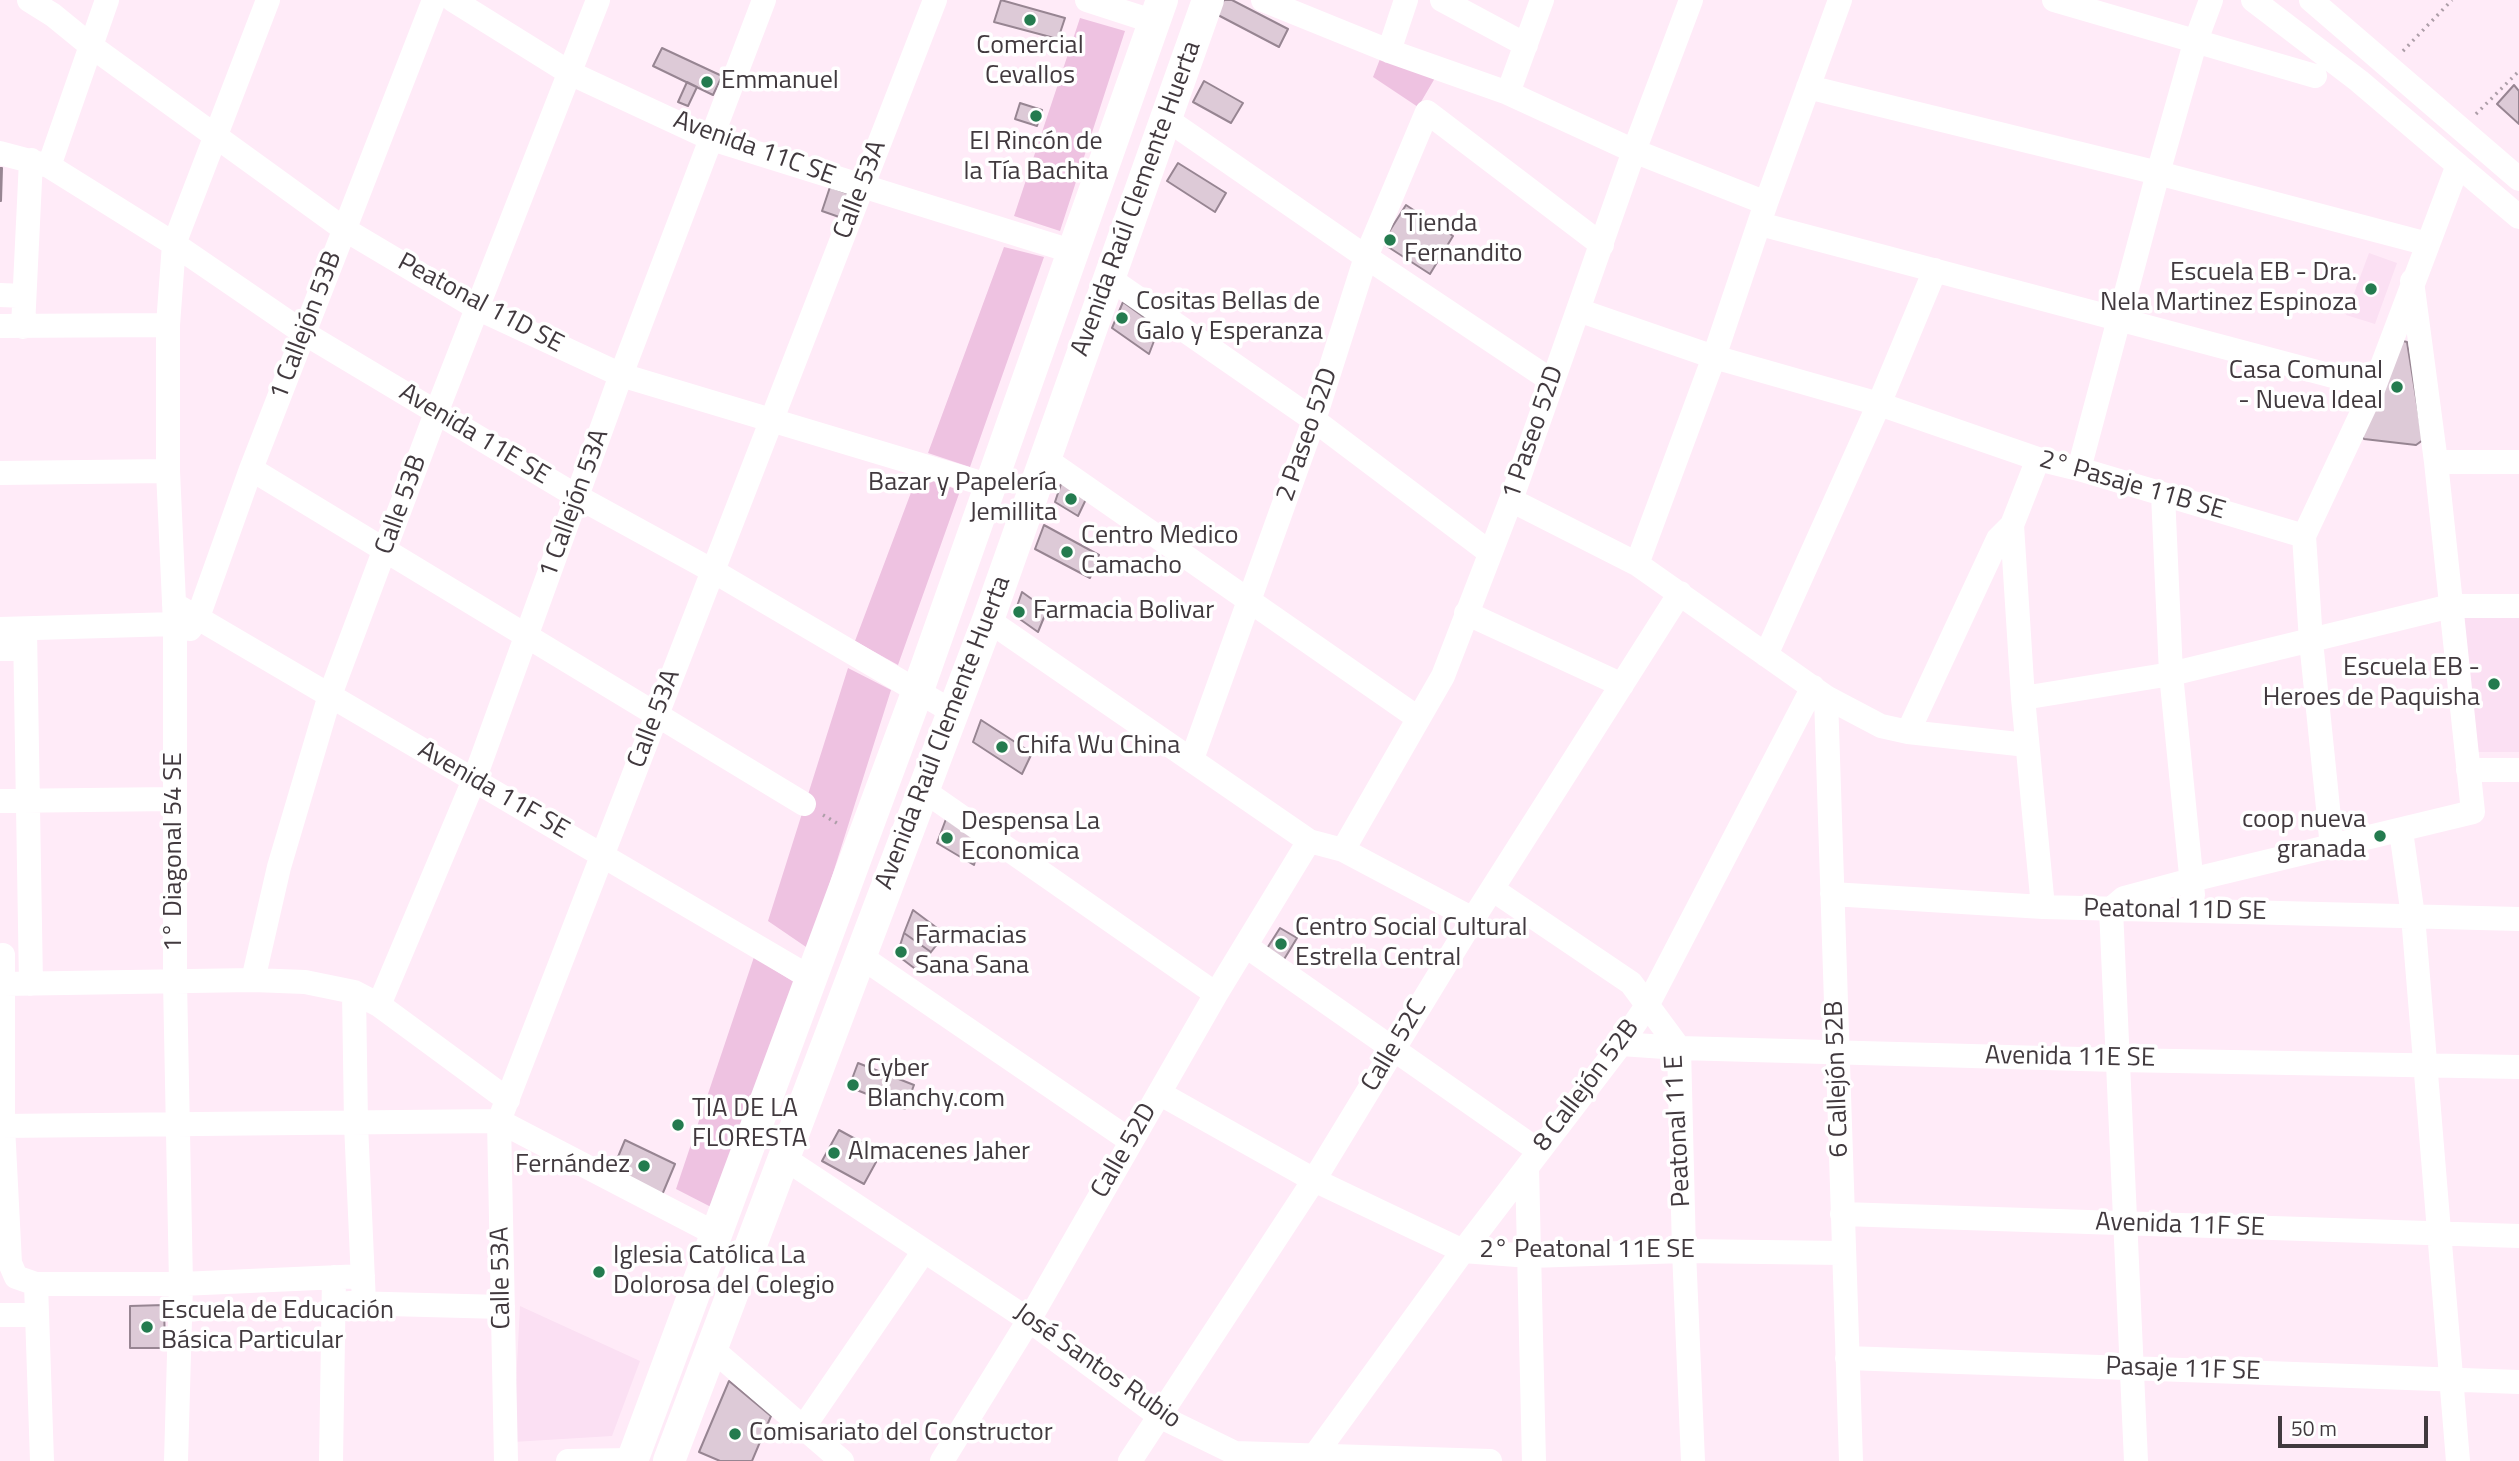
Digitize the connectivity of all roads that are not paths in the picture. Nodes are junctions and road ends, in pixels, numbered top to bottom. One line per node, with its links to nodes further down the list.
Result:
1 (29, 0): 24 (street, Peatonal 11D SE)
2 (107, 0): 24 (street)
3 (268, 0): 31 (street)
4 (434, 0): 42 (street, 1 Callejón 53B)
5 (453, 0): 26 (street, Avenida 11C SE)
6 (598, 0): 26 (street, Calle 53B)
7 (764, 0): 32 (street, 1 Callejón 53A)
8 (935, 0): 39 (street, Calle 53A)
9 (1087, 0): 21 (street)
10 (1208, 0): 30 (main road, Avenida Raúl Clemente Huerta)
11 (1263, 0): 25 (street)
12 (1406, 0): 25 (street)
13 (1442, 0): 23 (street)
14 (1542, 0): 23 (street)
15 (1691, 0): 33 (street, 1 Paseo 52D)
16 (1840, 0): 28 (street)
17 (2054, 0): 22 (street)
18 (2211, 0): 22 (street)
19 (2253, 0): 36 (street)
20 (2311, 0): 38 (street)
21 (1163, 7): 46 (main road, Avenida Raúl Clemente Huerta); 102 (street)
22 (2195, 43): 27 (street); 37 (street)
23 (1526, 45): 29 (street)
24 (91, 46): 31 (street, Peatonal 11D SE); 35 (street)
25 (1389, 51): 29 (street)
26 (570, 73): 32 (street, Avenida 11C SE); 52 (street, Calle 53B)
27 (2315, 76)
28 (1808, 88): 37 (street); 40 (street)
29 (1508, 93): 33 (street)
30 (1165, 118): 47 (street); 49 (main road, Avenida Raúl Clemente Huerta)
31 (217, 135): 42 (street, Peatonal 11D SE); 43 (street)
32 (712, 139): 39 (street, Avenida 11C SE); 59 (street, 1 Callejón 53A)
33 (1634, 150): 40 (street); 45 (street, 1 Paseo 52D)
34 (0, 153): 35 (street, Avenida 11E SE)
35 (40, 163): 43 (street, Avenida 11E SE); 51 (street)
36 (2458, 165): 41 (street); 44 (street)
37 (2158, 173): 44 (street); 54 (street)
38 (2519, 179)
39 (862, 187): 46 (street, Avenida 11C SE); 65 (street, Calle 53A)
40 (1763, 214): 48 (street); 58 (street)
41 (2519, 217)
42 (344, 229): 52 (street, Peatonal 11D SE); 57 (street, 1 Callejón 53B)
43 (174, 244): 55 (street); 57 (street, Avenida 11E SE)
44 (2428, 244): 50 (street)
45 (1602, 245): 47 (street, 2 Paseo 52D); 53 (street, 1 Paseo 52D)
46 (1074, 251): 74 (main road, Avenida Raúl Clemente Huerta)
47 (1366, 257): 60 (street); 64 (street, 2 Paseo 52D)
48 (1935, 270): 54 (street); 62 (street)
49 (1109, 278): 64 (street); 66 (main road, Avenida Raúl Clemente Huerta)
50 (2412, 281): 61 (street); 68 (street)
51 (12, 295): 56 (street)
52 (477, 308): 59 (street, Peatonal 11D SE); 63 (street, Calle 53B)
53 (1578, 310): 58 (street, 2° Pasaje 11B SE); 60 (street, 1 Paseo 52D)
54 (2119, 318): 61 (street); 71 (street)
55 (168, 325): 56 (street); 72 (street)
56 (12, 327)
57 (304, 333): 63 (street, Avenida 11E SE); 70 (street, 1 Callejón 53B)
58 (1714, 356): 62 (street, 2° Pasaje 11B SE); 82 (street)
59 (621, 375): 65 (street, Peatonal 11D SE); 76 (street, 1 Callejón 53A)
60 (1552, 381): 77 (street, 1 Paseo 52D)
61 (2374, 387): 79 (street)
62 (1879, 404): 67 (street, 2° Pasaje 11B SE); 97 (street)
63 (436, 413): 76 (street, Avenida 11E SE); 80 (street, Calle 53B)
64 (1314, 420): 81 (street); 85 (street, 2 Paseo 52D)
65 (772, 421): 74 (street, Peatonal 11D SE); 83 (street, Calle 53A)
66 (1044, 457): 85 (street); 90 (main road, Avenida Raúl Clemente Huerta)
67 (2038, 459): 71 (street, 2° Pasaje 11B SE); 78 (street)
68 (2437, 462): 69 (street); 86 (street)
69 (2519, 462)
70 (251, 469): 80 (street); 89 (street, 1 Callejón 53B)
71 (2079, 469): 75 (street, 2° Pasaje 11B SE)
72 (168, 471): 73 (street); 89 (street)
73 (0, 473)
74 (991, 486): 102 (main road, Avenida Raúl Clemente Huerta)
75 (2163, 494): 79 (street, 2° Pasaje 11B SE); 98 (street)
76 (578, 497): 83 (street, Avenida 11E SE); 92 (street, 1 Callejón 53A)
77 (1511, 500): 81 (street, 1 Paseo 52D); 82 (street)
78 (2012, 525): 103 (street); 107 (street)
79 (2304, 536): 94 (street)
80 (386, 550): 92 (street); 101 (street, Calle 53B)
81 (1489, 552): 88 (street, 1 Paseo 52D)
82 (1637, 564): 84 (street)
83 (713, 571): 102 (street, Avenida 11E SE); 105 (street, Calle 53A)
84 (1680, 593): 97 (street); 99 (street, Calle 52C)
85 (1250, 602): 106 (street); 109 (street, 2 Paseo 52D)
86 (2451, 606): 87 (street); 94 (street); 110 (street)
87 (2519, 606)
88 (1466, 613): 99 (street); 106 (street, 1 Paseo 52D)
89 (182, 615): 93 (street); 96 (street, 1 Callejón 53B); 101 (street, Avenida 11F SE)
90 (988, 620): 104 (main road, Avenida Raúl Clemente Huerta); 109 (street)
91 (0, 629): 93 (street)
92 (528, 635): 105 (street); 112 (street, 1 Callejón 53A)
93 (25, 640): 95 (street); 116 (street)
94 (2311, 641): 98 (street); 120 (street)
95 (0, 649)
96 (175, 650): 114 (street, 1° Diagonal 54 SE)
97 (1766, 654): 100 (street)
98 (2171, 674): 103 (street); 123 (street)
99 (1622, 685): 124 (street, Calle 52C)
100 (1820, 692): 107 (street); 125 (street, 6 Callejón 52B); 143 (street, 8 Callejón 52B)
101 (330, 695): 112 (street, Avenida 11F SE); 137 (street, Calle 53B)
102 (921, 695): 104 (street, Avenida 11E SE); 136 (main road, Avenida Raúl Clemente Huerta); 197 (street)
103 (2023, 698): 108 (street)
104 (953, 712): 113 (main road, Avenida Raúl Clemente Huerta)
105 (657, 713): 117 (street); 122 (street, Calle 53A)
106 (1418, 718): 121 (street, 1 Paseo 52D)
107 (1908, 732): 108 (street)
108 (2027, 745): 126 (street)
109 (1192, 759): 119 (street)
110 (2468, 770): 111 (street); 118 (street)
111 (2519, 770)
112 (474, 780): 122 (street, Avenida 11F SE); 144 (street, 1 Callejón 53A)
113 (923, 790): 135 (main road, Avenida Raúl Clemente Huerta); 142 (street)
114 (175, 799): 116 (street); 138 (street, 1° Diagonal 54 SE)
115 (0, 801): 116 (street)
116 (27, 801): 134 (street)
117 (803, 804)
118 (2401, 831): 120 (street); 129 (street)
119 (1309, 841): 121 (street); 132 (street, Calle 52D)
120 (2332, 847): 123 (street)
121 (1343, 850): 130 (street)
122 (603, 855): 136 (street, Avenida 11F SE); 153 (street, Calle 53A)
123 (2191, 880): 127 (street); 128 (street)
124 (1492, 889): 130 (street, Calle 52C); 143 (street, Peatonal 11 E)
125 (1832, 894): 126 (street, Peatonal 11D SE); 148 (street, 6 Callejón 52B)
126 (2043, 907): 127 (street, Peatonal 11D SE)
127 (2111, 909): 128 (street, Peatonal 11D SE); 149 (street)
128 (2195, 911): 129 (street, Peatonal 11D SE)
129 (2413, 916): 131 (street, Peatonal 11D SE); 150 (street)
130 (1473, 919): 147 (street, Calle 52C)
131 (2519, 919)
132 (1246, 946): 142 (street, Calle 52D); 147 (street)
133 (2, 955): 134 (street); 139 (street)
134 (30, 955): 140 (street)
135 (860, 956): 157 (street); 158 (main road, Avenida Raúl Clemente Huerta)
136 (811, 978): 163 (main road, Avenida Raúl Clemente Huerta)
137 (253, 980): 138 (street); 141 (street)
138 (176, 981): 140 (street); 154 (street, 1° Diagonal 54 SE)
139 (3, 984): 140 (street); 156 (street)
140 (31, 984)
141 (354, 992): 144 (street); 155 (street)
142 (1216, 994): 152 (street, Calle 52D)
143 (1648, 1004): 145 (street, 8 Callejón 52B); 146 (street, Peatonal 11 E)
144 (379, 1005): 153 (street)
145 (1621, 1044): 146 (street, Avenida 11E SE); 159 (street, 8 Callejón 52B)
146 (1679, 1048): 148 (street, Avenida 11E SE); 168 (street, Peatonal 11 E)
147 (1393, 1049): 159 (street); 160 (street, Calle 52C)
148 (1837, 1052): 149 (street, Avenida 11E SE); 161 (street, 6 Callejón 52B)
149 (2117, 1060): 150 (street, Avenida 11E SE); 162 (street)
150 (2426, 1064): 151 (street, Avenida 11E SE); 164 (street)
151 (2519, 1067)
152 (1159, 1093): 157 (street, Calle 52D); 160 (street, 2° Peatonal 11E SE)
153 (503, 1111): 155 (street); 163 (street); 177 (street, Calle 53A)
154 (178, 1124): 155 (street); 156 (street); 174 (street, 1° Diagonal 54 SE)
155 (356, 1124): 171 (street)
156 (1, 1126): 173 (street)
157 (1131, 1141): 180 (street, Calle 52D)
158 (784, 1158): 166 (street, José Santos Rubio); 181 (main road, Avenida Raúl Clemente Huerta)
159 (1533, 1160): 167 (street, 8 Callejón 52B); 170 (street)
160 (1314, 1180): 167 (street, 2° Peatonal 11E SE); 186 (street, Calle 52C)
161 (1842, 1214): 162 (street, Avenida 11F SE); 169 (street, 6 Callejón 52B)
162 (2125, 1224): 164 (street, Avenida 11F SE); 183 (street)
163 (716, 1234): 196 (main road, Avenida Raúl Clemente Huerta)
164 (2438, 1234): 165 (street, Avenida 11F SE); 184 (street)
165 (2519, 1236)
166 (924, 1251): 180 (street, José Santos Rubio); 187 (street)
167 (1463, 1251): 170 (street, 2° Peatonal 11E SE); 188 (street, 8 Callejón 52B)
168 (1684, 1251): 169 (street, 2° Peatonal 11E SE); 170 (street, 2° Peatonal 11E SE); 204 (street, Peatonal 11 E)
169 (1843, 1253): 182 (street, 6 Callejón 52B)
170 (1530, 1256): 203 (street)
171 (363, 1276): 172 (street); 176 (street)
172 (334, 1277): 174 (street); 175 (street)
173 (36, 1284): 174 (street); 179 (street)
174 (181, 1284): 192 (street, 1° Diagonal 54 SE)
175 (335, 1303): 176 (street); 193 (street)
176 (364, 1303): 177 (street)
177 (503, 1307): 194 (street, Calle 53A)
178 (0, 1315): 179 (street)
179 (36, 1315): 191 (street)
180 (1029, 1320): 186 (street, José Santos Rubio); 200 (street, Calle 52D)
181 (711, 1348): 187 (street); 198 (main road, Avenida Raúl Clemente Huerta)
182 (1847, 1358): 183 (street, Pasaje 11F SE); 205 (street, 6 Callejón 52B)
183 (2132, 1368): 184 (street, Pasaje 11F SE); 206 (street)
184 (2452, 1380): 185 (street, Pasaje 11F SE); 207 (street)
185 (2519, 1382)
186 (1161, 1417): 189 (street, José Santos Rubio); 201 (street, Calle 52C)
187 (803, 1428): 199 (street)
188 (1315, 1455): 189 (street, José Santos Rubio); 190 (street, José Santos Rubio)
189 (1235, 1457)
190 (1383, 1460): 202 (street, José Santos Rubio)
191 (42, 1461)
192 (176, 1461)
193 (331, 1461)
194 (506, 1461)
195 (568, 1461): 196 (street)
196 (632, 1461)
197 (639, 1461)
198 (669, 1461)
199 (842, 1461)
200 (942, 1461)
201 (1130, 1461)
202 (1490, 1461)
203 (1534, 1461)
204 (1693, 1461)
205 (1851, 1461)
206 (2136, 1461)
207 (2458, 1461)

